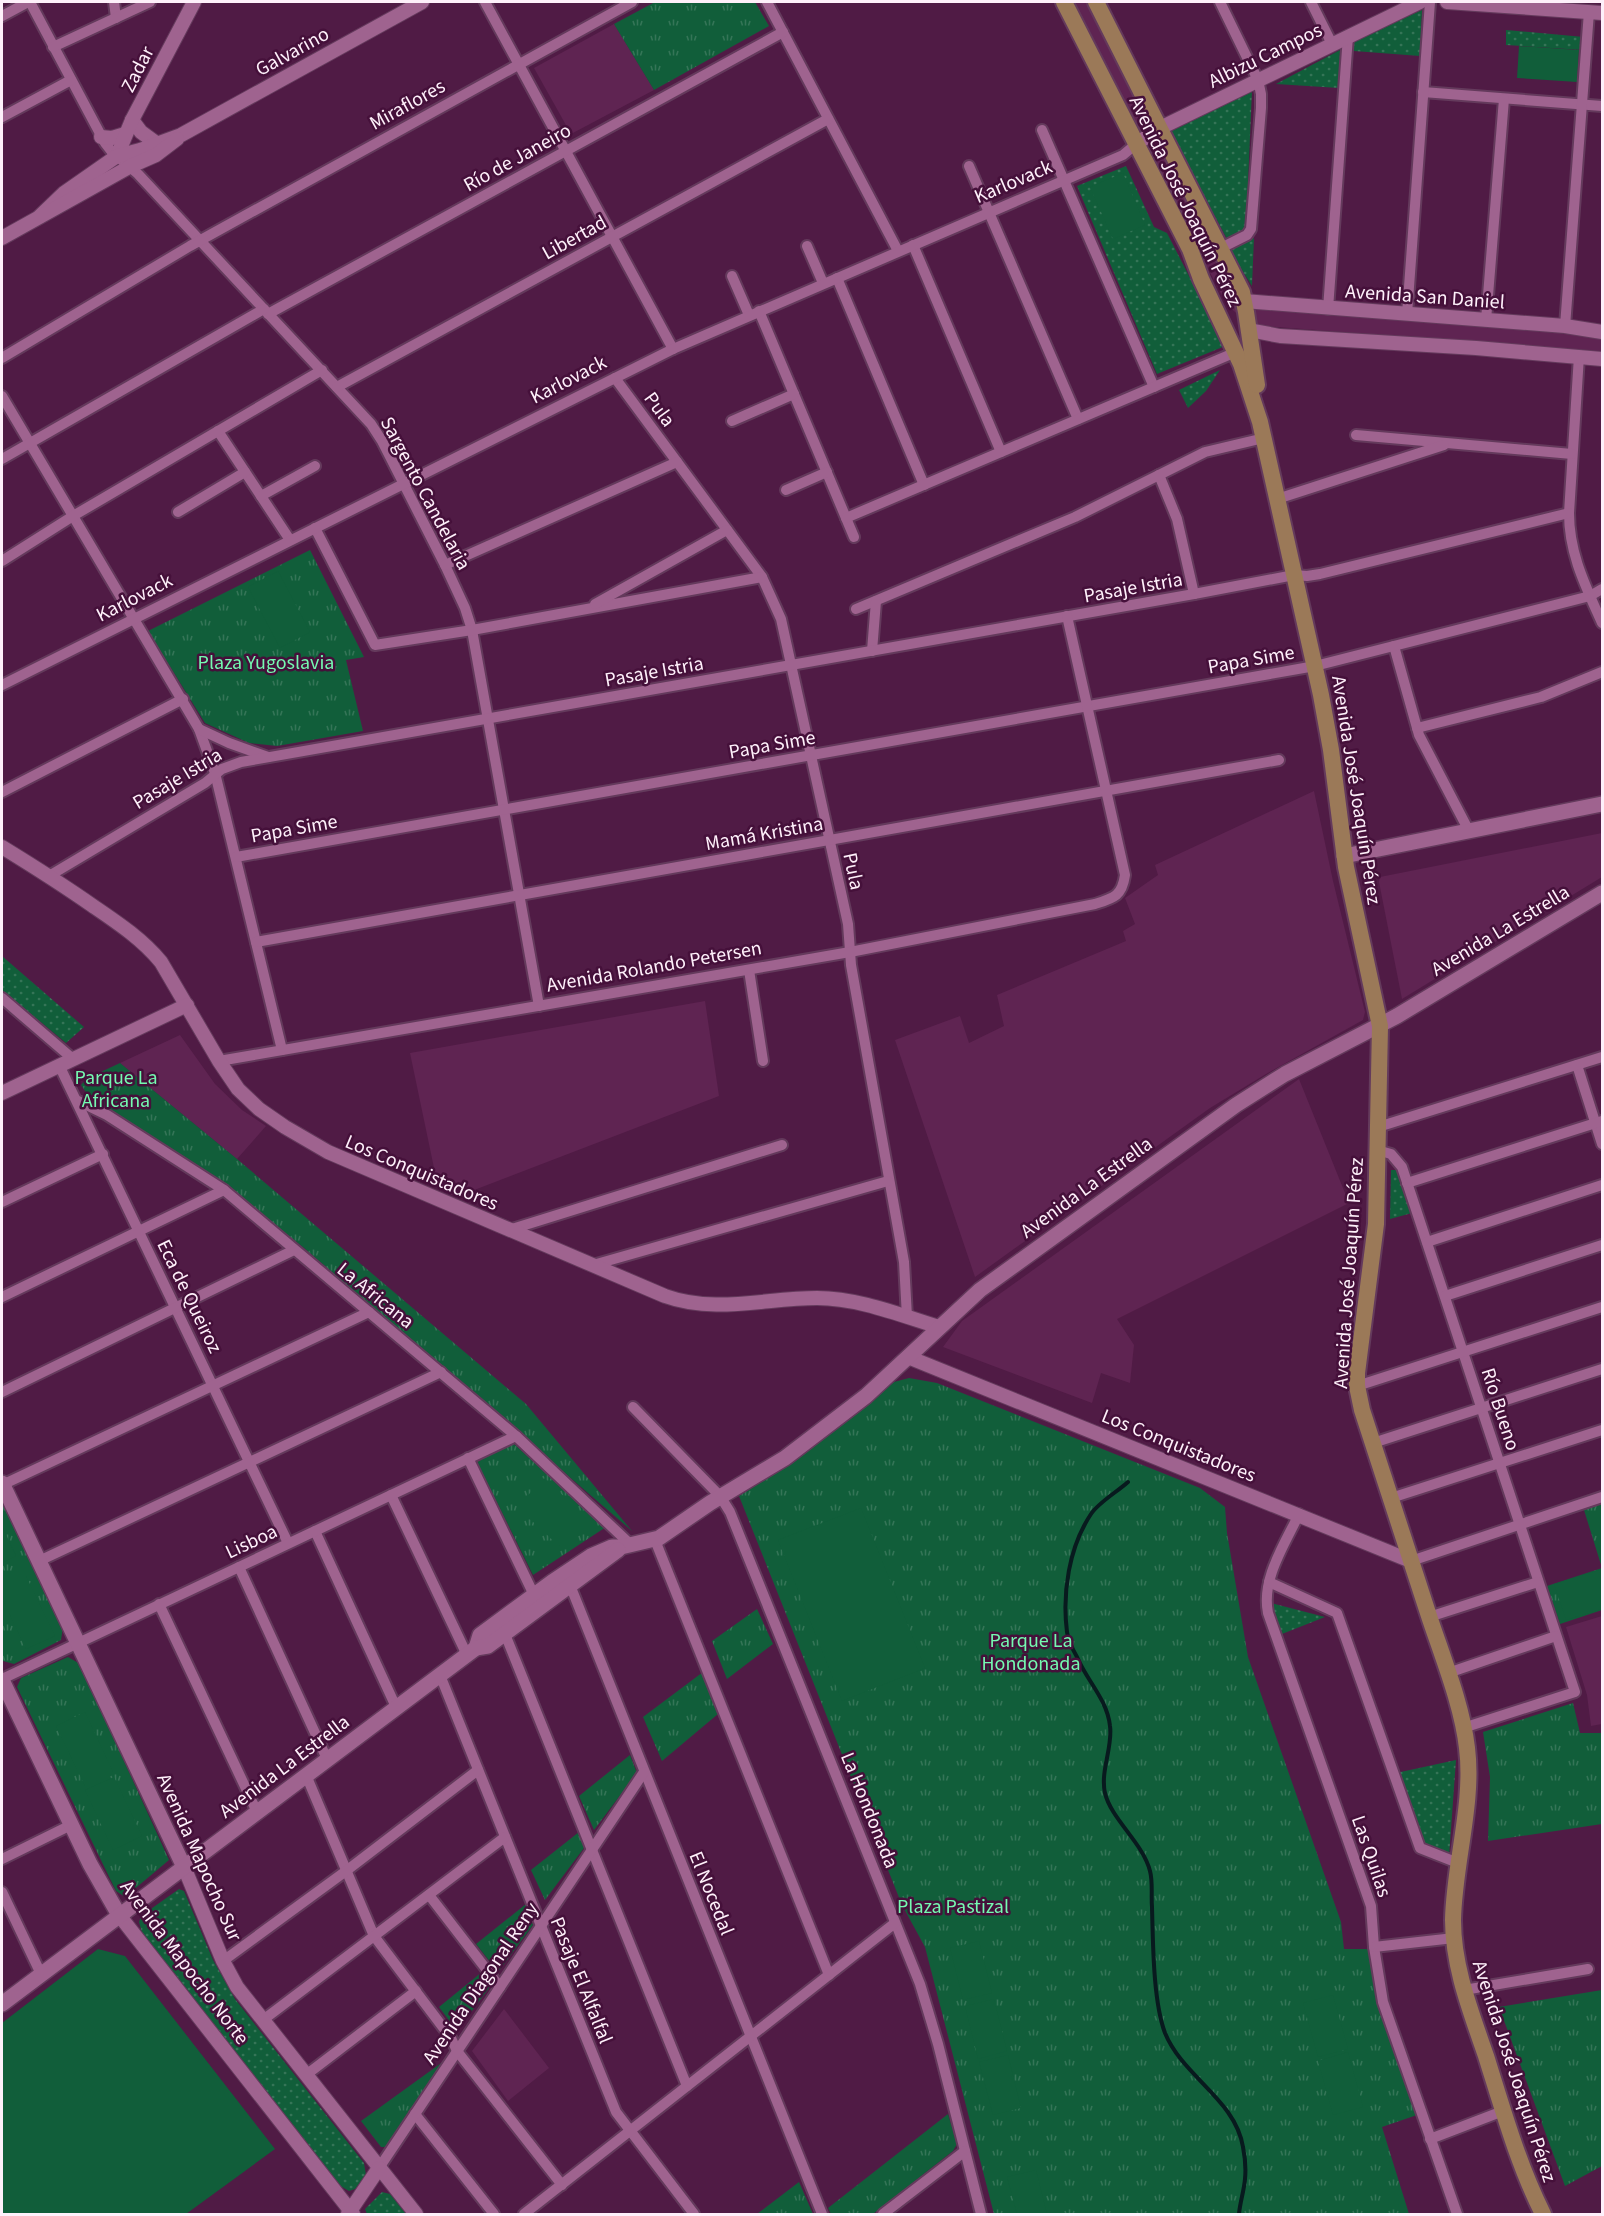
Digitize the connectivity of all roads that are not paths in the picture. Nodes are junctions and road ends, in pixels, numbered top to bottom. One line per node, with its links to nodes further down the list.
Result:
1 (29, 2): 18 (street); 23 (street, Sargento Candelaria)
2 (114, 2): 19 (street)
3 (150, 2): 19 (street)
4 (194, 2): 33 (street, Zadar)
5 (422, 2): 37 (street, Galvarino)
6 (485, 2): 24 (street)
7 (632, 2): 24 (street, Miraflores)
8 (767, 2): 20 (street)
9 (1064, 2): 40 (main road, Avenida José Joaquín Pérez)
10 (1096, 2): 34 (main road, Avenida José Joaquín Pérez)
11 (1220, 2): 26 (street)
12 (1311, 2): 22 (street)
13 (1420, 2): 16 (street, Albizu Campos)
14 (1430, 2): 27 (street)
15 (1447, 2): 17 (street)
16 (1401, 6): 21 (street, Albizu Campos)
17 (1594, 10): 29 (street)
18 (2, 16)
19 (116, 18): 23 (street)
20 (783, 32): 32 (street); 41 (street, Río de Janeiro)
21 (1348, 36): 22 (street, Albizu Campos); 60 (street)
22 (1332, 44): 26 (street, Albizu Campos)
23 (53, 47): 25 (street, Sargento Candelaria)
24 (519, 63): 41 (street); 50 (street, Miraflores)
25 (71, 80): 31 (street); 38 (street, Sargento Candelaria)
26 (1258, 80): 34 (street, Albizu Campos); 53 (street)
27 (1423, 92): 28 (street); 63 (street)
28 (1504, 99): 29 (street); 64 (street)
29 (1582, 105): 30 (street); 65 (street)
30 (1602, 106)
31 (2, 117)
32 (828, 119): 48 (street, Libertad); 55 (street)
33 (132, 120): 36 (street, Zadar); 39 (street)
34 (1160, 128): 40 (street, Karlovack); 53 (main road, Avenida José Joaquín Pérez)
35 (1042, 130): 45 (street)
36 (125, 134): 38 (street); 42 (street, Zadar)
37 (181, 135): 39 (street, Galvarino); 43 (street, Galvarino)
38 (101, 136): 42 (street, Sargento Candelaria)
39 (156, 143): 42 (street, Galvarino)
40 (1136, 144): 45 (street, Karlovack); 54 (main road, Avenida José Joaquín Pérez)
41 (566, 151): 48 (street); 61 (street, Río de Janeiro)
42 (117, 156): 43 (street, Sargento Candelaria); 47 (street, Galvarino)
43 (131, 166): 47 (street, Galvarino); 50 (street, Sargento Candelaria)
44 (969, 166): 46 (street)
45 (1064, 180): 46 (street, Karlovack); 76 (street)
46 (989, 212): 51 (street, Karlovack); 79 (street)
47 (40, 216): 49 (street, Galvarino)
48 (612, 237): 68 (street); 75 (street, Libertad)
49 (2, 238)
50 (201, 240): 61 (street, Sargento Candelaria); 71 (street, Miraflores)
51 (913, 245): 55 (street, Karlovack); 86 (street)
52 (807, 246): 58 (street)
53 (1221, 248): 59 (main road, Avenida José Joaquín Pérez)
54 (1190, 249): 66 (main road); 69 (main road, Avenida José Joaquín Pérez)
55 (898, 251): 57 (street, Karlovack)
56 (732, 276): 62 (street)
57 (837, 278): 58 (street, Karlovack); 95 (street)
58 (823, 284): 62 (street, Karlovack)
59 (1244, 301): 60 (street, Avenida San Daniel); 66 (main road, Avenida José Joaquín Pérez)
60 (1328, 309): 63 (street, Avenida San Daniel)
61 (266, 311): 73 (street, Sargento Candelaria); 84 (street, Río de Janeiro)
62 (754, 313): 68 (street, Karlovack); 77 (street)
63 (1407, 314): 64 (street, Avenida San Daniel)
64 (1486, 320): 65 (street, Avenida San Daniel)
65 (1564, 326): 67 (street, Avenida San Daniel)
66 (1249, 330): 70 (street); 81 (main road, Avenida José Joaquín Pérez)
67 (1602, 332)
68 (673, 349): 74 (street, Karlovack)
69 (1236, 352): 76 (street); 81 (main road, Avenida José Joaquín Pérez)
70 (1579, 356): 72 (street); 87 (street)
71 (2, 358)
72 (1602, 359)
73 (322, 370): 75 (street, Sargento Candelaria); 82 (street)
74 (615, 378): 89 (street, Pula); 94 (street, Karlovack)
75 (337, 387): 94 (street, Sargento Candelaria)
76 (1154, 387): 79 (street)
77 (794, 394): 80 (street); 92 (street)
78 (2, 396): 84 (street)
79 (1078, 419): 86 (street)
80 (732, 421)
81 (1262, 430): 93 (street); 98 (main road, Avenida José Joaquín Pérez)
82 (218, 431): 91 (street); 101 (street)
83 (1356, 435): 85 (street)
84 (28, 441): 88 (street, Río de Janeiro); 101 (street)
85 (1450, 443): 87 (street); 98 (street)
86 (1001, 452): 95 (street)
87 (1572, 454): 100 (street)
88 (2, 459)
89 (677, 462): 104 (street, Pula); 108 (street)
90 (315, 466): 97 (street)
91 (244, 472): 97 (street); 99 (street)
92 (827, 472): 96 (street); 102 (street)
93 (1159, 475): 112 (street); 114 (street)
94 (403, 483): 103 (street, Karlovack); 108 (street, Sargento Candelaria)
95 (924, 485): 102 (street)
96 (786, 490)
97 (261, 496): 106 (street)
98 (1277, 499): 109 (main road, Avenida José Joaquín Pérez)
99 (178, 512)
100 (1569, 513): 109 (street, Pasaje Istria); 113 (street)
101 (73, 516): 107 (street); 118 (street)
102 (846, 518): 105 (street)
103 (315, 528): 106 (street, Karlovack); 120 (street)
104 (727, 530): 110 (street, Pula); 115 (street)
105 (854, 537)
106 (290, 540): 118 (street, Karlovack)
107 (2, 561)
108 (445, 565): 120 (street, Sargento Candelaria)
109 (1294, 574): 112 (street, Pasaje Istria); 124 (main road, Avenida José Joaquín Pérez)
110 (762, 577): 115 (street); 123 (street, Pula)
111 (1602, 589): 113 (street, Papa Sime)
112 (1194, 594): 117 (street, Pasaje Istria)
113 (1590, 596): 119 (street); 121 (street, Papa Sime)
114 (876, 601): 116 (street); 122 (street)
115 (586, 609): 120 (street)
116 (856, 609)
117 (1067, 616): 122 (street, Pasaje Istria); 128 (street, Avenida Rolando Petersen)
118 (134, 619): 126 (street, Karlovack); 127 (street)
119 (1602, 623)
120 (472, 630): 129 (street, Sargento Candelaria)
121 (1394, 646): 124 (street, Papa Sime); 130 (street)
122 (872, 651): 123 (street, Pasaje Istria)
123 (791, 665): 129 (street, Pasaje Istria); 132 (street, Pula)
124 (1315, 666): 128 (street, Papa Sime); 143 (main road, Avenida José Joaquín Pérez)
125 (1602, 672): 130 (street)
126 (2, 685)
127 (183, 699): 131 (street); 137 (street)
128 (1088, 706): 132 (street, Papa Sime); 136 (street, Avenida Rolando Petersen)
129 (488, 718): 133 (street, Pasaje Istria); 139 (street, Sargento Candelaria)
130 (1417, 728): 140 (street)
131 (200, 729): 133 (street); 135 (street)
132 (811, 755): 139 (street, Papa Sime); 141 (street, Pula)
133 (268, 757): 135 (street, Pasaje Istria)
134 (1279, 760): 136 (street, Mamá Kristina)
135 (215, 773): 144 (street); 145 (street, Pasaje Istria)
136 (1106, 791): 141 (street, Mamá Kristina); 149 (street, Avenida Rolando Petersen)
137 (2, 792)
138 (1602, 804): 140 (main road)
139 (504, 809): 144 (street, Papa Sime); 147 (street, Sargento Candelaria)
140 (1469, 831): 143 (main road)
141 (829, 840): 147 (street, Mamá Kristina); 149 (street, Pula)
142 (2, 847): 145 (street, Los Conquistadores)
143 (1344, 856): 154 (main road, Avenida José Joaquín Pérez)
144 (236, 857): 148 (street)
145 (49, 876): 152 (street, Los Conquistadores)
146 (1602, 893): 154 (main road, Avenida La Estrella)
147 (519, 895): 148 (street, Mamá Kristina); 153 (street, Sargento Candelaria)
148 (256, 942): 155 (street)
149 (850, 952): 150 (street, Avenida Rolando Petersen); 170 (street, Pula)
150 (749, 970): 153 (street, Avenida Rolando Petersen); 159 (street)
151 (2, 998): 157 (street)
152 (187, 1005): 157 (street); 158 (street, Los Conquistadores)
153 (539, 1006): 155 (street, Avenida Rolando Petersen)
154 (1380, 1026): 165 (main road, Avenida José Joaquín Pérez); 187 (main road, Avenida La Estrella)
155 (282, 1050): 158 (street, Avenida Rolando Petersen)
156 (1602, 1057): 161 (street)
157 (73, 1059): 160 (street)
158 (219, 1061): 175 (street, Los Conquistadores)
159 (763, 1061)
160 (59, 1065): 162 (street); 163 (street, Eca de Queiroz)
161 (1577, 1065): 164 (street); 165 (street)
162 (2, 1092)
163 (78, 1101): 169 (street, Eca de Queiroz); 173 (street, La Africana)
164 (1599, 1122): 167 (street); 171 (street)
165 (1378, 1127): 168 (main road, Avenida José Joaquín Pérez)
166 (782, 1144): 175 (street)
167 (1602, 1144)
168 (1377, 1150): 171 (street, Río Bueno); 195 (main road, Avenida José Joaquín Pérez)
169 (103, 1154): 174 (street); 176 (street, Eca de Queiroz)
170 (888, 1181): 180 (street); 186 (street, Pula)
171 (1407, 1183): 177 (street, Río Bueno)
172 (1602, 1185): 177 (street)
173 (224, 1190): 176 (street); 179 (street, La Africana)
174 (2, 1202)
175 (509, 1230): 180 (street, Los Conquistadores)
176 (139, 1231): 182 (street); 184 (street, Eca de Queiroz)
177 (1427, 1242): 181 (street, Río Bueno)
178 (1602, 1245): 181 (street)
179 (294, 1250): 184 (street); 185 (street, La Africana)
180 (593, 1265): 186 (street, Los Conquistadores)
181 (1445, 1296): 189 (street, Río Bueno)
182 (2, 1297)
183 (1602, 1307): 189 (street)
184 (176, 1308): 194 (street, Eca de Queiroz); 196 (street)
185 (369, 1312): 193 (street, La Africana); 194 (street)
186 (907, 1317): 187 (street, Los Conquistadores)
187 (939, 1327): 188 (main road, Avenida La Estrella)
188 (922, 1343): 190 (main road, Avenida La Estrella); 191 (street)
189 (1463, 1352): 195 (street); 198 (street, Río Bueno)
190 (908, 1357): 191 (street, Los Conquistadores); 207 (main road, Avenida La Estrella)
191 (932, 1367): 210 (street, Los Conquistadores)
192 (1602, 1369): 198 (street)
193 (441, 1372): 200 (street, La Africana); 203 (street)
194 (213, 1386): 203 (street, Eca de Queiroz); 205 (street)
195 (1357, 1386): 201 (main road, Avenida José Joaquín Pérez)
196 (2, 1392)
197 (633, 1407): 207 (street, La Hondonada)
198 (1481, 1408): 201 (street); 204 (street, Río Bueno)
199 (1602, 1430): 204 (street)
200 (516, 1436): 202 (street, Lisboa); 215 (street, La Africana)
201 (1373, 1443): 209 (main road, Avenida José Joaquín Pérez)
202 (468, 1458): 206 (street, Lisboa); 222 (street)
203 (249, 1461): 214 (street, Eca de Queiroz); 216 (street)
204 (1500, 1463): 209 (street); 211 (street, Río Bueno)
205 (2, 1484): 216 (main road, Avenida Mapocho Sur)
206 (391, 1495): 212 (street, Lisboa); 228 (street)
207 (720, 1496): 213 (main road, Avenida La Estrella); 249 (street, La Hondonada)
208 (1602, 1497): 211 (street)
209 (1391, 1498): 217 (main road, Avenida José Joaquín Pérez)
210 (1299, 1514): 217 (street, Los Conquistadores); 219 (street, Las Quilas)
211 (1520, 1525): 217 (street); 220 (street, Río Bueno)
212 (315, 1531): 214 (street, Lisboa); 232 (street)
213 (655, 1540): 215 (main road, Avenida La Estrella); 257 (street)
214 (288, 1543): 218 (street, Lisboa)
215 (626, 1546): 221 (main road, Avenida La Estrella); 222 (main road, Avenida La Estrella)
216 (39, 1561): 227 (main road, Avenida Mapocho Sur)
217 (1411, 1561): 224 (main road, Avenida José Joaquín Pérez)
218 (239, 1566): 223 (street, Lisboa); 234 (street)
219 (1269, 1582): 243 (street); 253 (street, Las Quilas)
220 (1538, 1582): 224 (street); 226 (street, Río Bueno)
221 (570, 1584): 225 (main road, Avenida La Estrella); 236 (street, El Nocedal)
222 (534, 1595): 228 (main road, Avenida La Estrella)
223 (159, 1604): 227 (street, Lisboa); 238 (street)
224 (1430, 1617): 229 (main road, Avenida José Joaquín Pérez)
225 (505, 1634): 228 (main road, Avenida La Estrella); 241 (street)
226 (1556, 1636): 229 (street); 233 (street, Río Bueno)
227 (78, 1643): 231 (street, Lisboa); 244 (main road, Avenida Mapocho Sur)
228 (471, 1651): 230 (main road, Avenida La Estrella)
229 (1448, 1673): 233 (main road, Avenida José Joaquín Pérez)
230 (440, 1675): 232 (main road, Avenida La Estrella); 235 (street, Pasaje El Alfalfal)
231 (2, 1679): 239 (main road, Avenida Mapocho Norte)
232 (396, 1707): 234 (main road, Avenida La Estrella)
233 (1463, 1728): 243 (main road, Avenida José Joaquín Pérez)
234 (327, 1760): 237 (main road, Avenida La Estrella)
235 (478, 1770): 240 (street, Pasaje El Alfalfal); 245 (street)
236 (644, 1772): 241 (street, Avenida Diagonal Reny); 263 (street, El Nocedal)
237 (306, 1775): 238 (main road, Avenida La Estrella); 245 (street)
238 (257, 1812): 244 (main road, Avenida La Estrella)
239 (71, 1826): 242 (street); 248 (main road, Avenida Mapocho Norte)
240 (505, 1837): 247 (street); 250 (street, Pasaje El Alfalfal)
241 (592, 1850): 250 (street, Avenida Diagonal Reny); 266 (street)
242 (2, 1859)
243 (1458, 1863): 252 (main road, Avenida José Joaquín Pérez)
244 (184, 1867): 248 (main road, Avenida La Estrella); 254 (street, Avenida Mapocho Sur)
245 (346, 1871): 251 (street); 254 (street)
246 (2, 1892): 256 (street)
247 (429, 1894): 251 (street); 258 (street)
248 (119, 1915): 256 (main road, Avenida La Estrella); 274 (street, Avenida Mapocho Norte)
249 (895, 1923): 257 (street); 271 (street, La Hondonada)
250 (541, 1926): 258 (street, Avenida Diagonal Reny); 269 (street, Pasaje El Alfalfal)
251 (374, 1936): 260 (street); 262 (street)
252 (1454, 1938): 253 (street); 259 (main road, Avenida José Joaquín Pérez)
253 (1374, 1947): 270 (street, Las Quilas)
254 (223, 1961): 262 (street, Avenida Mapocho Sur)
255 (1588, 1969): 259 (street)
256 (41, 1974): 261 (main road, Avenida La Estrella)
257 (829, 1975): 263 (street)
258 (500, 1987): 264 (street, Avenida Diagonal Reny)
259 (1464, 1990): 267 (main road, Avenida José Joaquín Pérez)
260 (416, 1991): 264 (street); 265 (street)
261 (2, 2004)
262 (263, 2020): 265 (street, Avenida Mapocho Sur)
263 (750, 2037): 266 (street); 279 (street, El Nocedal)
264 (457, 2051): 268 (street, Avenida Diagonal Reny); 273 (street)
265 (306, 2075): 272 (street, Avenida Mapocho Sur)
266 (687, 2086): 269 (street)
267 (1503, 2111): 270 (street); 283 (main road, Avenida José Joaquín Pérez)
268 (415, 2114): 272 (street, Avenida Diagonal Reny); 276 (street)
269 (629, 2132): 273 (street); 278 (street, Pasaje El Alfalfal)
270 (1430, 2139): 282 (street, Las Quilas)
271 (965, 2151): 280 (street); 281 (street, La Hondonada)
272 (379, 2168): 274 (street, Avenida Diagonal Reny); 275 (street, Avenida Mapocho Sur)
273 (562, 2185): 277 (street)
274 (350, 2213)
275 (416, 2214)
276 (494, 2214)
277 (524, 2214)
278 (694, 2214)
279 (822, 2214)
280 (884, 2214)
281 (981, 2214)
282 (1457, 2214)
283 (1542, 2214)

